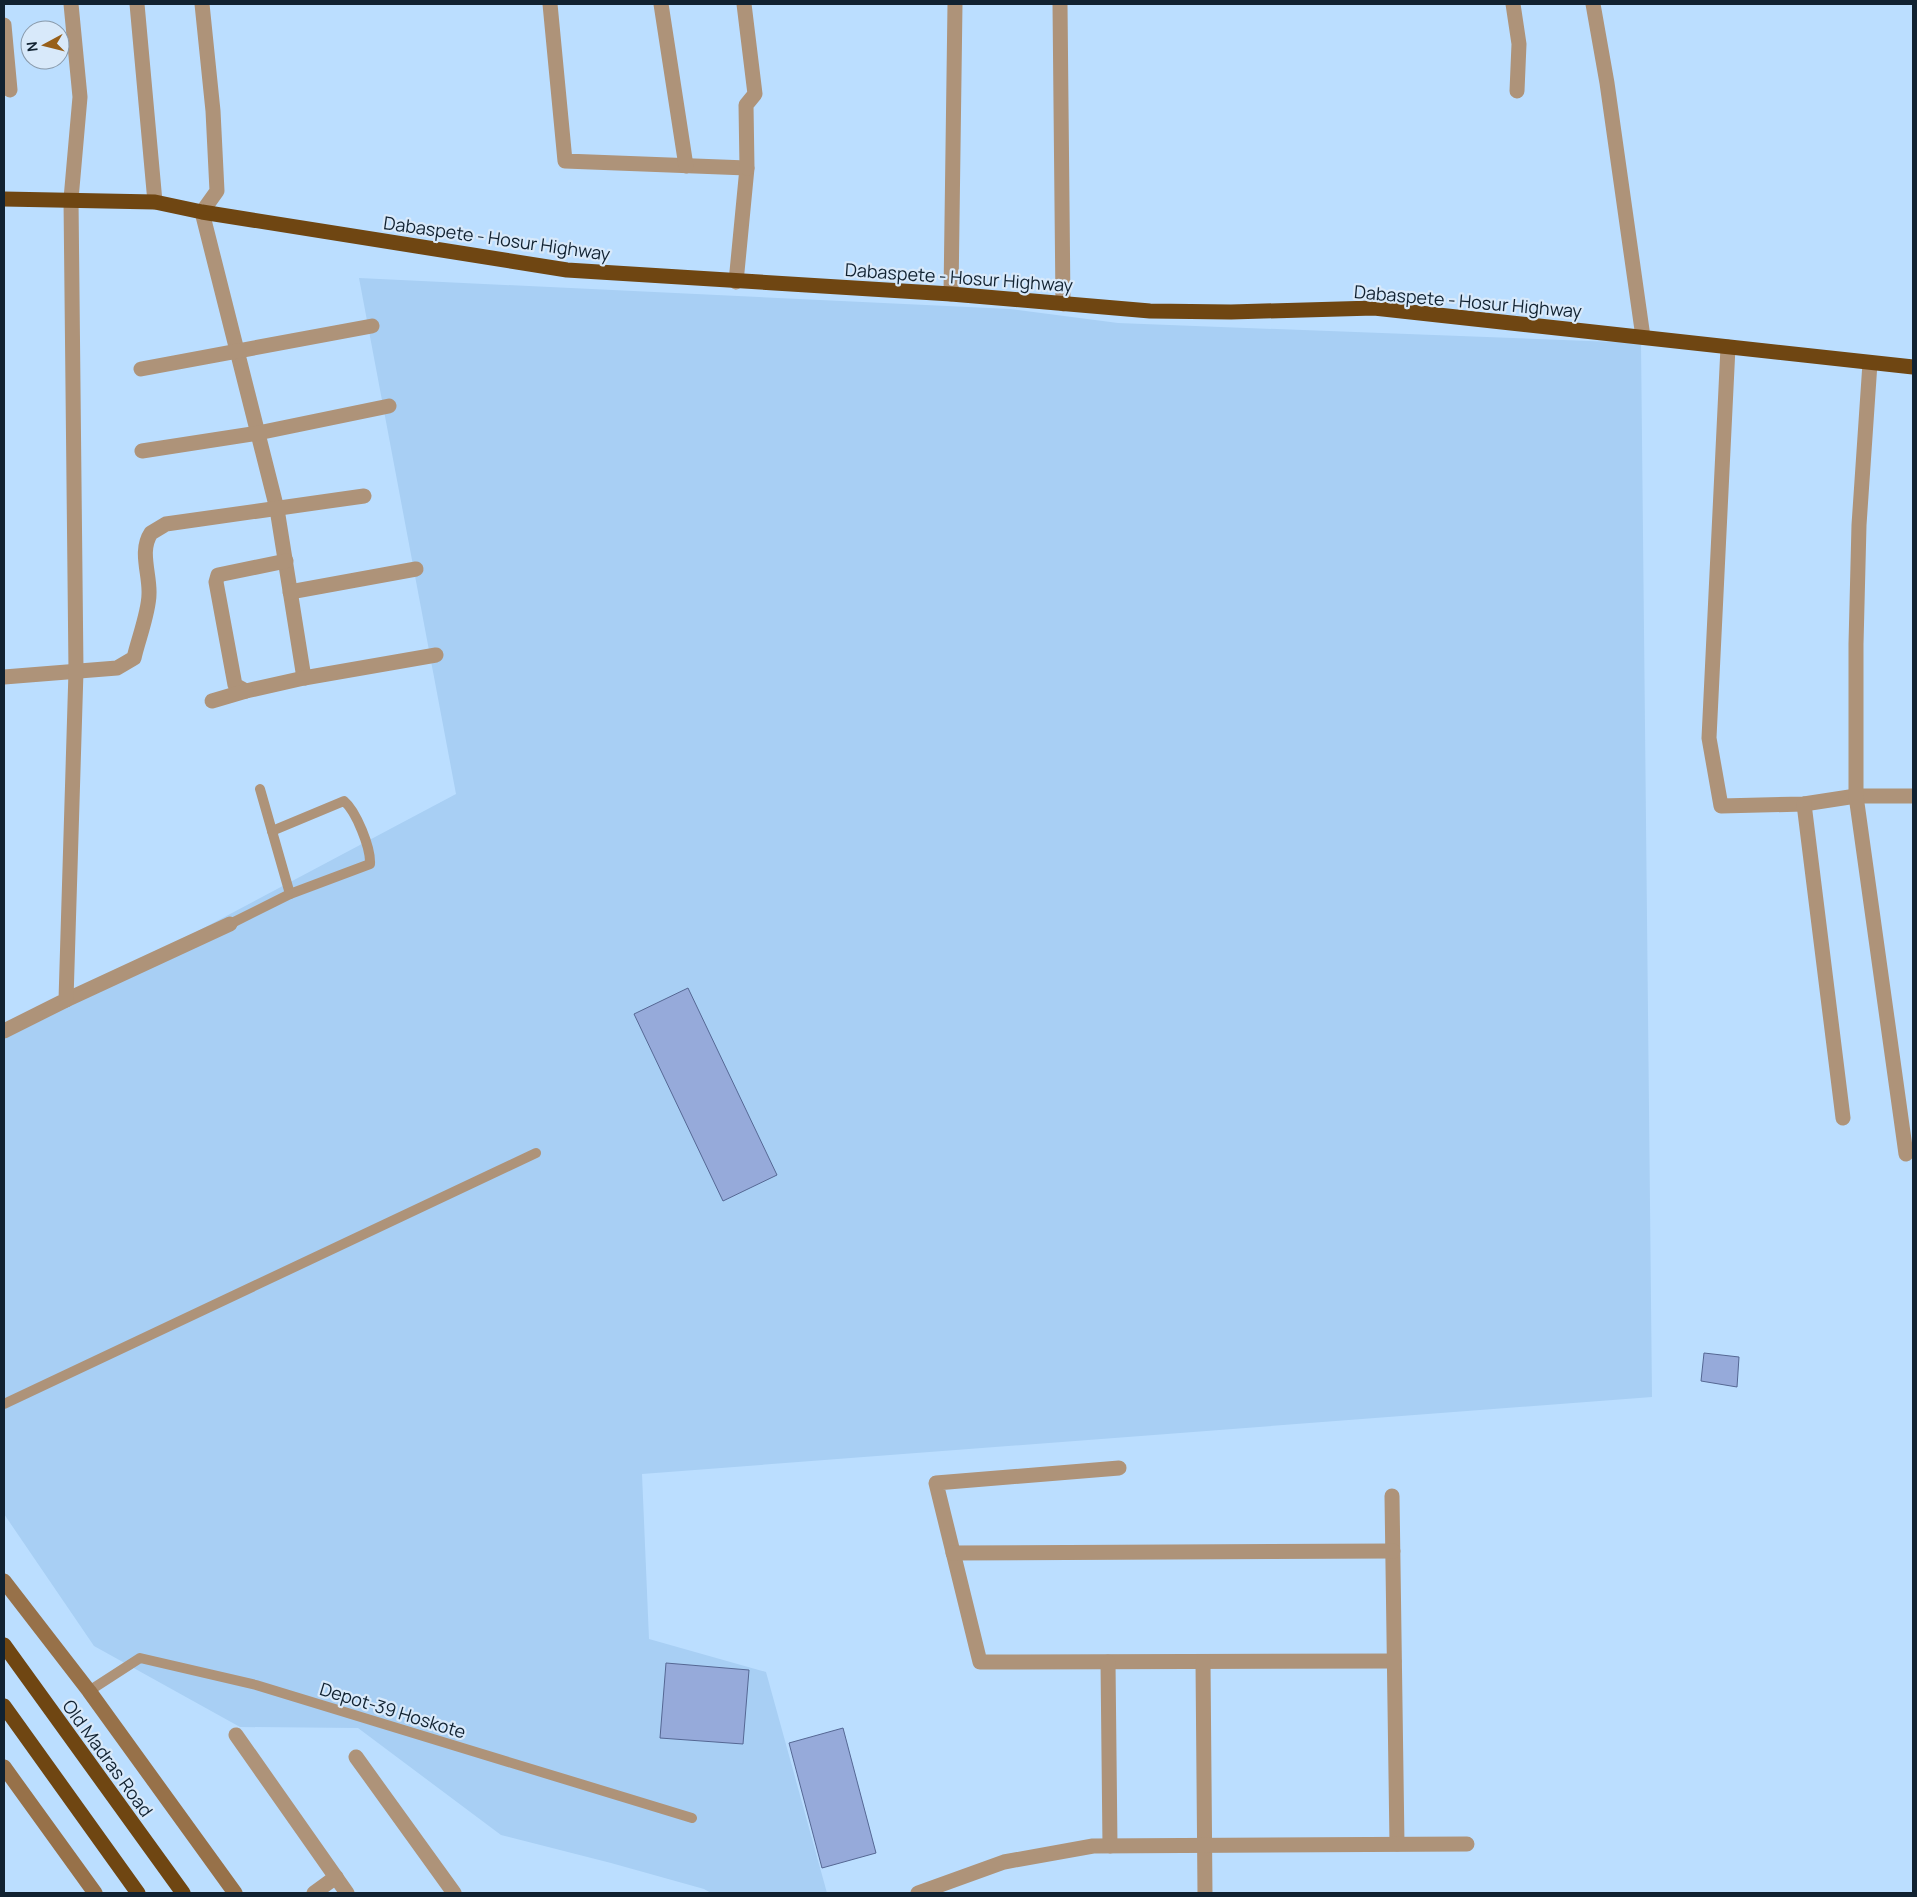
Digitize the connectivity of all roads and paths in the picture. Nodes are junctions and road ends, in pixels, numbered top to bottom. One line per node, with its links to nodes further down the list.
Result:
1 (71, 4): 17 (street)
2 (137, 4): 18 (street)
3 (202, 4): 19 (street)
4 (550, 4): 14 (street)
5 (661, 4): 14 (street)
6 (744, 4): 15 (street)
7 (955, 4): 21 (street)
8 (1060, 4): 22 (street)
9 (1514, 4): 13 (street)
10 (1593, 4): 24 (street)
11 (4, 25): 12 (street)
12 (10, 90)
13 (1517, 91)
14 (686, 166): 15 (street)
15 (747, 168): 20 (street)
16 (4, 199): 17 (highway, Dabaspete - Hosur Highway)
17 (71, 199): 18 (highway, Dabaspete - Hosur Highway); 39 (street)
18 (155, 202): 19 (highway, Dabaspete - Hosur Highway)
19 (202, 212): 20 (highway, Dabaspete - Hosur Highway); 26 (street)
20 (736, 282): 21 (highway, Dabaspete - Hosur Highway)
21 (951, 294): 22 (highway, Dabaspete - Hosur Highway)
22 (1063, 304): 24 (highway, Dabaspete - Hosur Highway)
23 (372, 326): 26 (street)
24 (1643, 337): 25 (highway, Dabaspete - Hosur Highway)
25 (1728, 347): 27 (highway, Dabaspete - Hosur Highway); 47 (street)
26 (237, 351): 29 (street); 31 (street)
27 (1870, 363): 28 (highway, Dabaspete - Hosur Highway); 45 (street)
28 (1913, 367)
29 (141, 369)
30 (389, 406): 31 (street)
31 (258, 432): 32 (street); 34 (street)
32 (142, 451)
33 (364, 496): 34 (street)
34 (277, 509): 35 (street); 39 (street)
35 (286, 561): 37 (street); 42 (street)
36 (416, 569): 37 (street)
37 (290, 592): 41 (street)
38 (436, 655): 41 (street)
39 (76, 670): 40 (street); 51 (street)
40 (4, 677)
41 (304, 678): 42 (street)
42 (246, 691): 43 (street)
43 (212, 701)
44 (260, 789): 48 (lane)
45 (1856, 796): 46 (street); 47 (street); 55 (street)
46 (1913, 796)
47 (1804, 804): 53 (street)
48 (272, 831): 49 (lane); 49 (lane)
49 (290, 894): 50 (lane)
50 (230, 924): 51 (street)
51 (66, 1000): 52 (street)
52 (4, 1031)
53 (1844, 1118)
54 (536, 1153): 56 (lane)
55 (1906, 1154)
56 (4, 1404)
57 (1119, 1468): 60 (street)
58 (1392, 1496): 59 (street)
59 (1393, 1551): 60 (street); 63 (street)
60 (953, 1553): 64 (street)
61 (4, 1581): 66 (street)
62 (4, 1645): 79 (highway, Old Madras Road)
63 (1394, 1661): 65 (street); 72 (street)
64 (1108, 1662): 65 (street); 75 (street)
65 (1203, 1662): 74 (street)
66 (89, 1691): 71 (lane, Depot-39 Hoskote); 80 (street)
67 (4, 1706): 78 (highway)
68 (236, 1735): 76 (street)
69 (356, 1757): 83 (street)
70 (4, 1767): 77 (street)
71 (692, 1818)
72 (1397, 1844): 73 (street); 74 (street)
73 (1467, 1844)
74 (1204, 1845): 75 (street); 85 (street)
75 (1110, 1846): 84 (street)
76 (336, 1877): 81 (street); 82 (street)
77 (95, 1893)
78 (138, 1893)
79 (183, 1893)
80 (236, 1893)
81 (314, 1893)
82 (347, 1893)
83 (454, 1893)
84 (918, 1893)
85 (1205, 1893)

